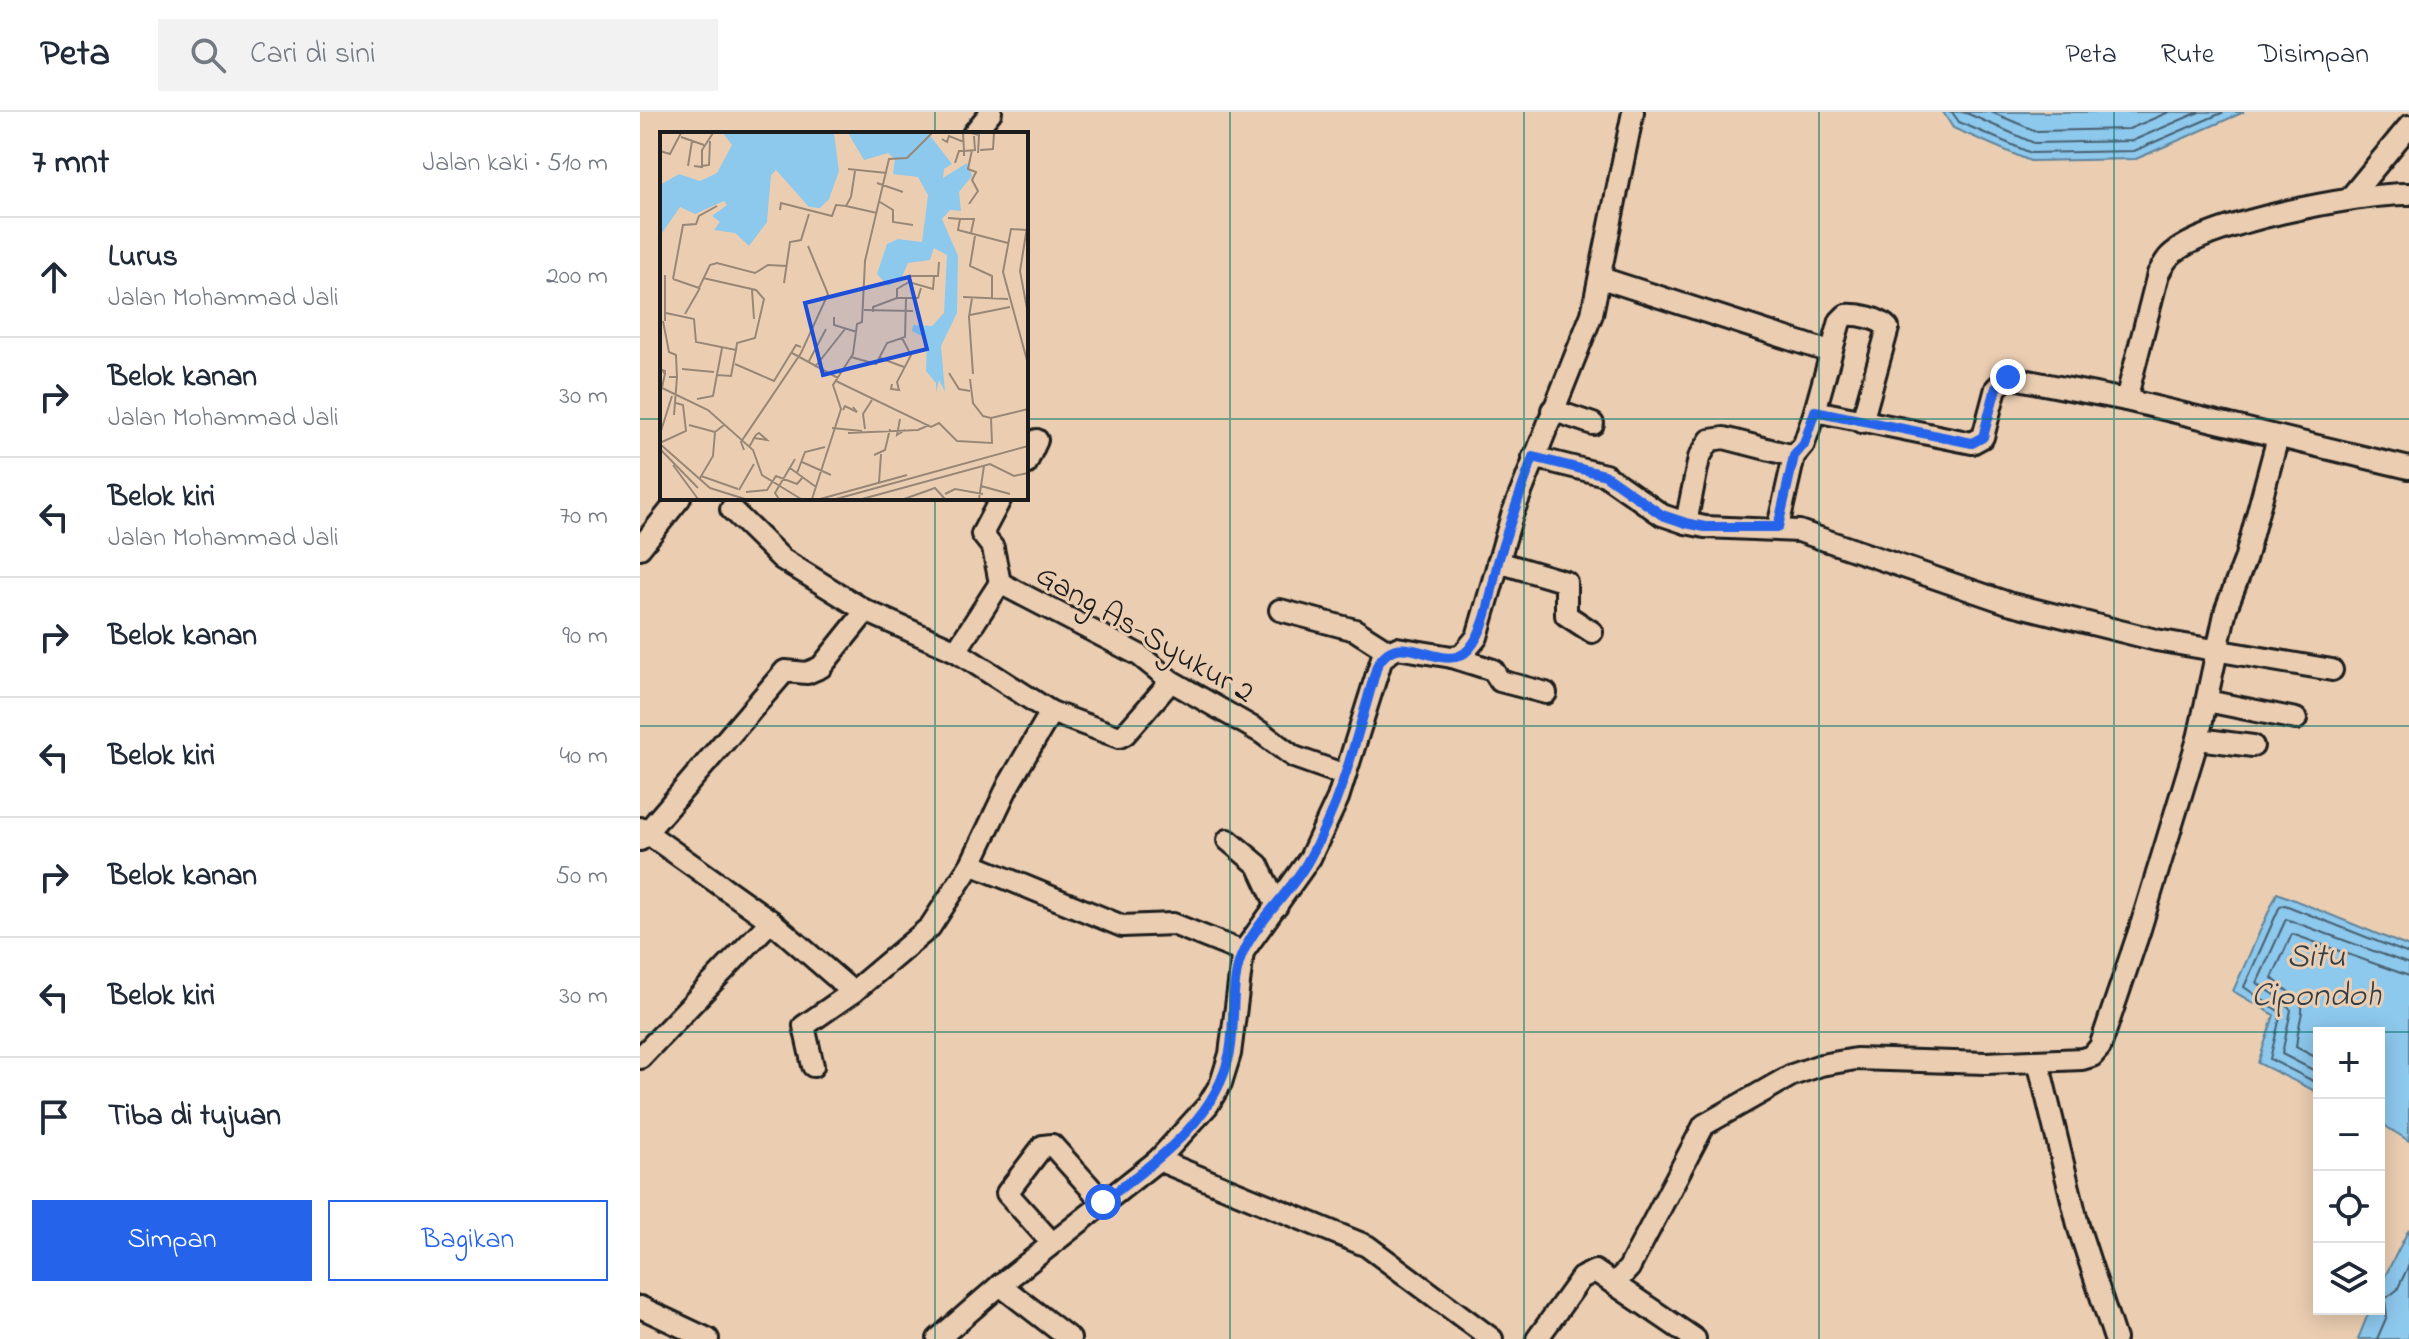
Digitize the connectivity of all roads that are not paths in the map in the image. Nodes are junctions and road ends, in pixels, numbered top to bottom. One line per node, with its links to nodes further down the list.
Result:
1 (991, 112): 4 (street)
2 (1633, 112): 7 (street)
3 (2409, 126): 6 (street)
4 (975, 132)
5 (2409, 194): 6 (street)
6 (2349, 199): 9 (street)
7 (1601, 278): 8 (street); 10 (street)
8 (1830, 352): 11 (street); 12 (street)
9 (2126, 400): 12 (street); 14 (street)
10 (1552, 410): 13 (street); 17 (street)
11 (1815, 411): 12 (street); 16 (street)
12 (1862, 422)
13 (1593, 424)
14 (2278, 437): 19 (street); 31 (street)
15 (1037, 440): 18 (street)
16 (1794, 456): 23 (street); 24 (street)
17 (1533, 457): 23 (street); 26 (street)
18 (1028, 460)
19 (2409, 468)
20 (678, 500): 25 (street)
21 (1000, 500): 27 (street, Gang As-Syukur 2)
22 (731, 509): 29 (street)
23 (1686, 523): 24 (street)
24 (1778, 527): 31 (street)
25 (640, 548)
26 (1498, 562): 30 (street); 34 (street)
27 (1000, 583): 32 (street); 36 (street, Gang As-Syukur 2)
28 (1280, 610): 33 (street)
29 (866, 611): 32 (street); 44 (street)
30 (1592, 632)
31 (2216, 648): 35 (street); 38 (street)
32 (956, 651): 39 (street)
33 (1388, 651): 34 (street); 43 (street)
34 (1452, 657): 37 (street)
35 (2332, 670)
36 (1171, 681): 39 (street); 43 (street, Gang As-Syukur 2)
37 (1546, 693)
38 (2207, 701): 40 (street); 41 (street)
39 (1051, 712): 46 (street)
40 (2296, 719)
41 (2198, 739): 42 (street); 52 (street)
42 (2253, 746)
43 (1345, 775): 47 (street)
44 (642, 833): 48 (street)
45 (1228, 840): 47 (street)
46 (971, 864): 49 (street); 50 (street)
47 (1277, 906): 49 (street)
48 (771, 921): 50 (street); 51 (street)
49 (1243, 952): 54 (street)
50 (853, 992): 53 (street)
51 (640, 1058)
52 (2038, 1061): 57 (street); 66 (street)
53 (813, 1066)
54 (1158, 1160): 55 (street); 63 (street)
55 (1103, 1202): 56 (street); 56 (street)
56 (1052, 1243): 58 (street)
57 (1616, 1282): 64 (street); 65 (street)
58 (1000, 1285): 61 (street); 62 (street)
59 (640, 1307): 60 (street)
60 (708, 1339)
61 (938, 1339)
62 (1070, 1339)
63 (1492, 1339)
64 (1537, 1339)
65 (1695, 1339)
66 (2115, 1339)

